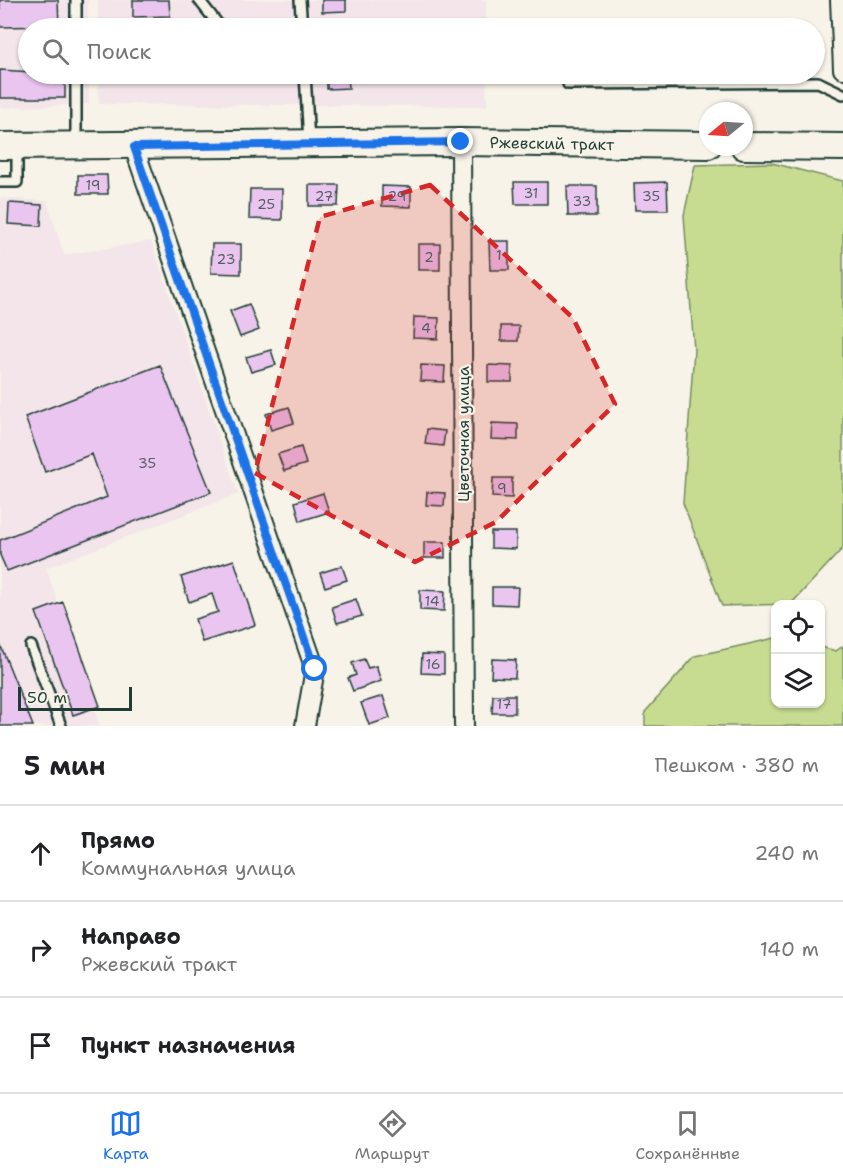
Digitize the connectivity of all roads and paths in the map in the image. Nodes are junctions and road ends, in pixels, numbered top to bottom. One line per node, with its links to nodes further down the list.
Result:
1 (76, 0): 5 (lane)
2 (199, 0): 6 (lane)
3 (300, 0): 7 (lane)
4 (840, 0): 8 (street)
5 (76, 18)
6 (213, 18)
7 (301, 18)
8 (843, 69)
9 (76, 84): 18 (lane)
10 (306, 84): 14 (lane)
11 (822, 84): 12 (lane)
12 (843, 94)
13 (461, 142): 14 (main road, Ржевский тракт); 15 (main road, Ржевский тракт); 25 (street, Цветочная улица)
14 (309, 145): 19 (main road, Ржевский тракт)
15 (699, 145)
16 (753, 146): 20 (main road)
17 (8, 147): 18 (main road, Ржевский тракт); 21 (lane)
18 (76, 147): 19 (main road, Ржевский тракт)
19 (134, 147): 24 (street)
20 (843, 147)
21 (0, 182)
22 (31, 646): 23 (lane)
23 (61, 726)
24 (306, 726)
25 (464, 726)

